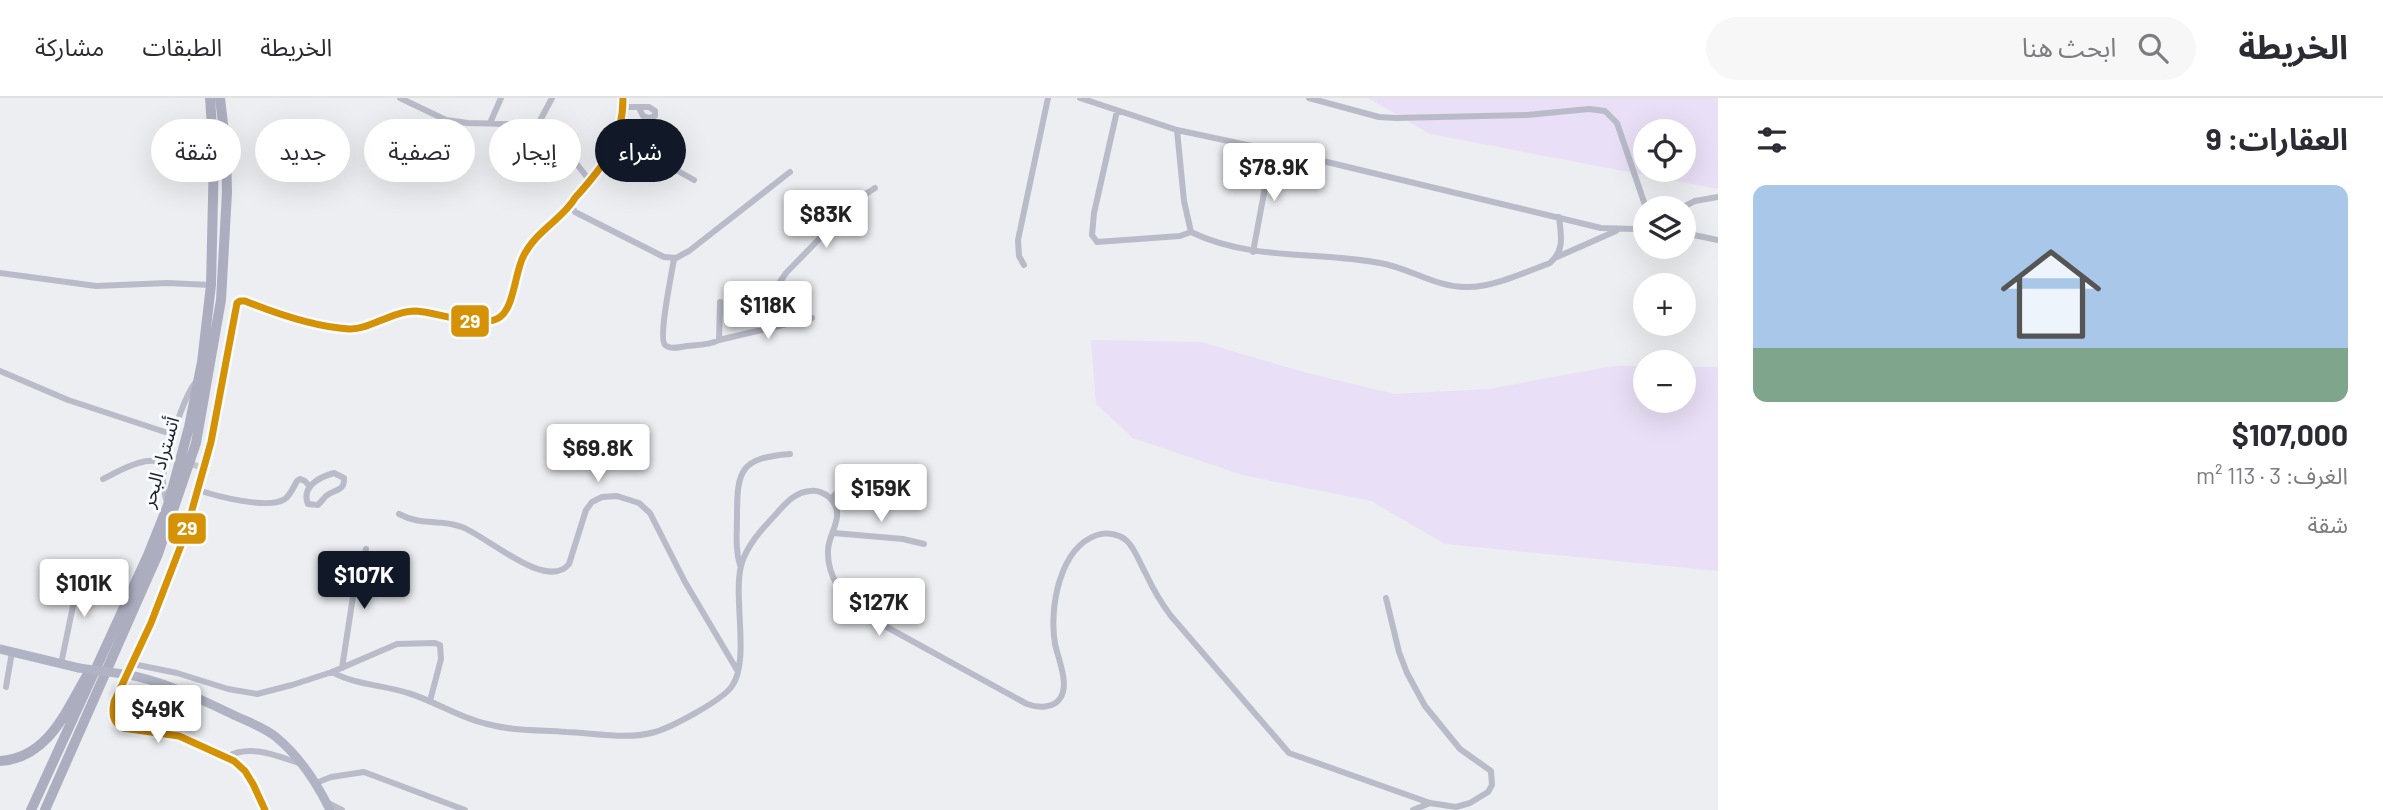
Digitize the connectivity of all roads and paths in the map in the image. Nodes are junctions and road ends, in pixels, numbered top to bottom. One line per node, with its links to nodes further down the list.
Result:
1 (210, 98): 41 (highway, أتستراد البحر)
2 (220, 98): 48 (highway, أتستراد البحر)
3 (400, 98): 16 (street)
4 (501, 98): 13 (street)
5 (552, 98): 14 (street)
6 (623, 98): 10 (street)
7 (1048, 98): 39 (street)
8 (1080, 98): 12 (street)
9 (1308, 98): 26 (street)
10 (623, 107): 11 (street); 15 (street)
11 (639, 108)
12 (1117, 111): 17 (street); 33 (street)
13 (492, 119)
14 (541, 119)
15 (622, 119)
16 (489, 123)
17 (1177, 130): 18 (street); 33 (street)
18 (1272, 150): 30 (street); 36 (street)
19 (581, 170): 24 (street)
20 (790, 172): 38 (street)
21 (595, 174): 24 (street)
22 (686, 176): 23 (street)
23 (694, 180)
24 (590, 181): 29 (street)
25 (875, 188): 43 (street)
26 (1642, 196)
27 (1718, 197): 28 (street)
28 (1696, 201)
29 (572, 206): 38 (street); 51 (street)
30 (1559, 217): 32 (street); 37 (street)
31 (1633, 229): 32 (street)
32 (1617, 230): 37 (street)
33 (1191, 232): 36 (street)
34 (1696, 235): 35 (street)
35 (1718, 240)
36 (1253, 252): 37 (street)
37 (1557, 257)
38 (674, 259): 47 (street)
39 (1024, 265)
40 (0, 273): 41 (street)
41 (211, 285): 50 (highway, أتستراد البحر)
42 (720, 302): 47 (street)
43 (771, 309): 45 (street); 46 (street)
44 (812, 318): 45 (street)
45 (788, 323): 46 (street)
46 (764, 328): 47 (street)
47 (719, 340)
48 (211, 367): 51 (street); 62 (highway, أتستراد البحر)
49 (0, 371): 52 (street)
50 (198, 380): 52 (street); 60 (highway, أتستراد البحر)
51 (220, 383): 58 (street)
52 (174, 435): 54 (street)
53 (790, 454): 68 (street)
54 (166, 464): 56 (street); 60 (street)
55 (861, 475): 59 (street)
56 (103, 480)
57 (309, 486): 57 (street); 58 (street)
58 (198, 490): 64 (street)
59 (831, 499): 63 (street); 68 (street)
60 (168, 505): 71 (highway, أتستراد البحر)
61 (399, 514): 78 (street)
62 (170, 523): 64 (street); 65 (highway, أتستراد البحر)
63 (834, 533): 66 (street); 86 (street)
64 (184, 538): 65 (street); 75 (street)
65 (164, 539): 89 (highway, أتستراد البحر)
66 (924, 544)
67 (366, 549): 76 (street)
68 (741, 567): 78 (street)
69 (87, 569): 74 (street)
70 (1386, 598): 86 (street)
71 (111, 637): 83 (highway); 88 (highway, أتستراد البحر)
72 (0, 649): 73 (main road)
73 (12, 652): 74 (main road); 80 (street)
74 (61, 664): 79 (main road, bridge)
75 (133, 664): 77 (street); 79 (street)
76 (342, 668): 77 (street); 81 (street)
77 (332, 672): 81 (street)
78 (738, 672): 81 (street)
79 (125, 674): 82 (street); 84 (main road)
80 (6, 687)
81 (430, 701)
82 (228, 757): 84 (street); 90 (street)
83 (0, 761)
84 (302, 764): 85 (main road)
85 (316, 783): 87 (main road); 92 (street)
86 (1430, 803): 93 (street)
87 (328, 806): 91 (street)
88 (31, 810)
89 (45, 810)
90 (265, 810)
91 (342, 810)
92 (465, 810)
93 (1413, 810)

